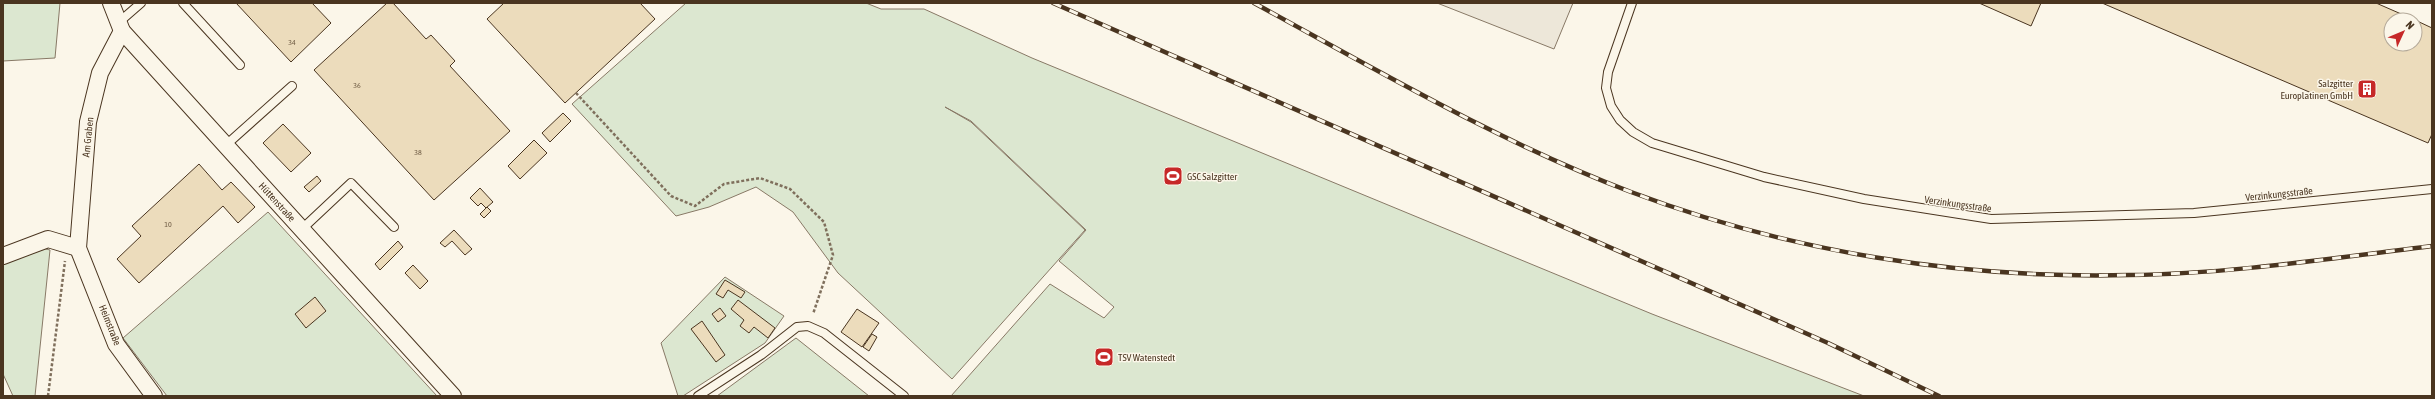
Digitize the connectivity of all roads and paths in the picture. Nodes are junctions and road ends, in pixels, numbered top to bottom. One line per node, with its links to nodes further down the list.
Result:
1 (111, 3): 5 (street, Hüttenstraße)
2 (141, 3): 5 (lane)
3 (183, 3): 6 (lane)
4 (1632, 3): 10 (lane, Verzinkungsstraße)
5 (120, 27): 9 (street, Hüttenstraße); 13 (street, Am Graben)
6 (240, 65)
7 (292, 86): 9 (lane)
8 (576, 93): 15 (path)
9 (226, 146): 12 (street, Hüttenstraße)
10 (2432, 189)
11 (394, 227): 12 (lane)
12 (302, 229): 18 (street, Hüttenstraße)
13 (73, 247): 14 (street); 16 (path); 17 (street, Heimstraße)
14 (3, 256)
15 (808, 326): 19 (lane); 20 (lane)
16 (48, 396)
17 (154, 396)
18 (453, 396)
19 (698, 396)
20 (904, 396)

